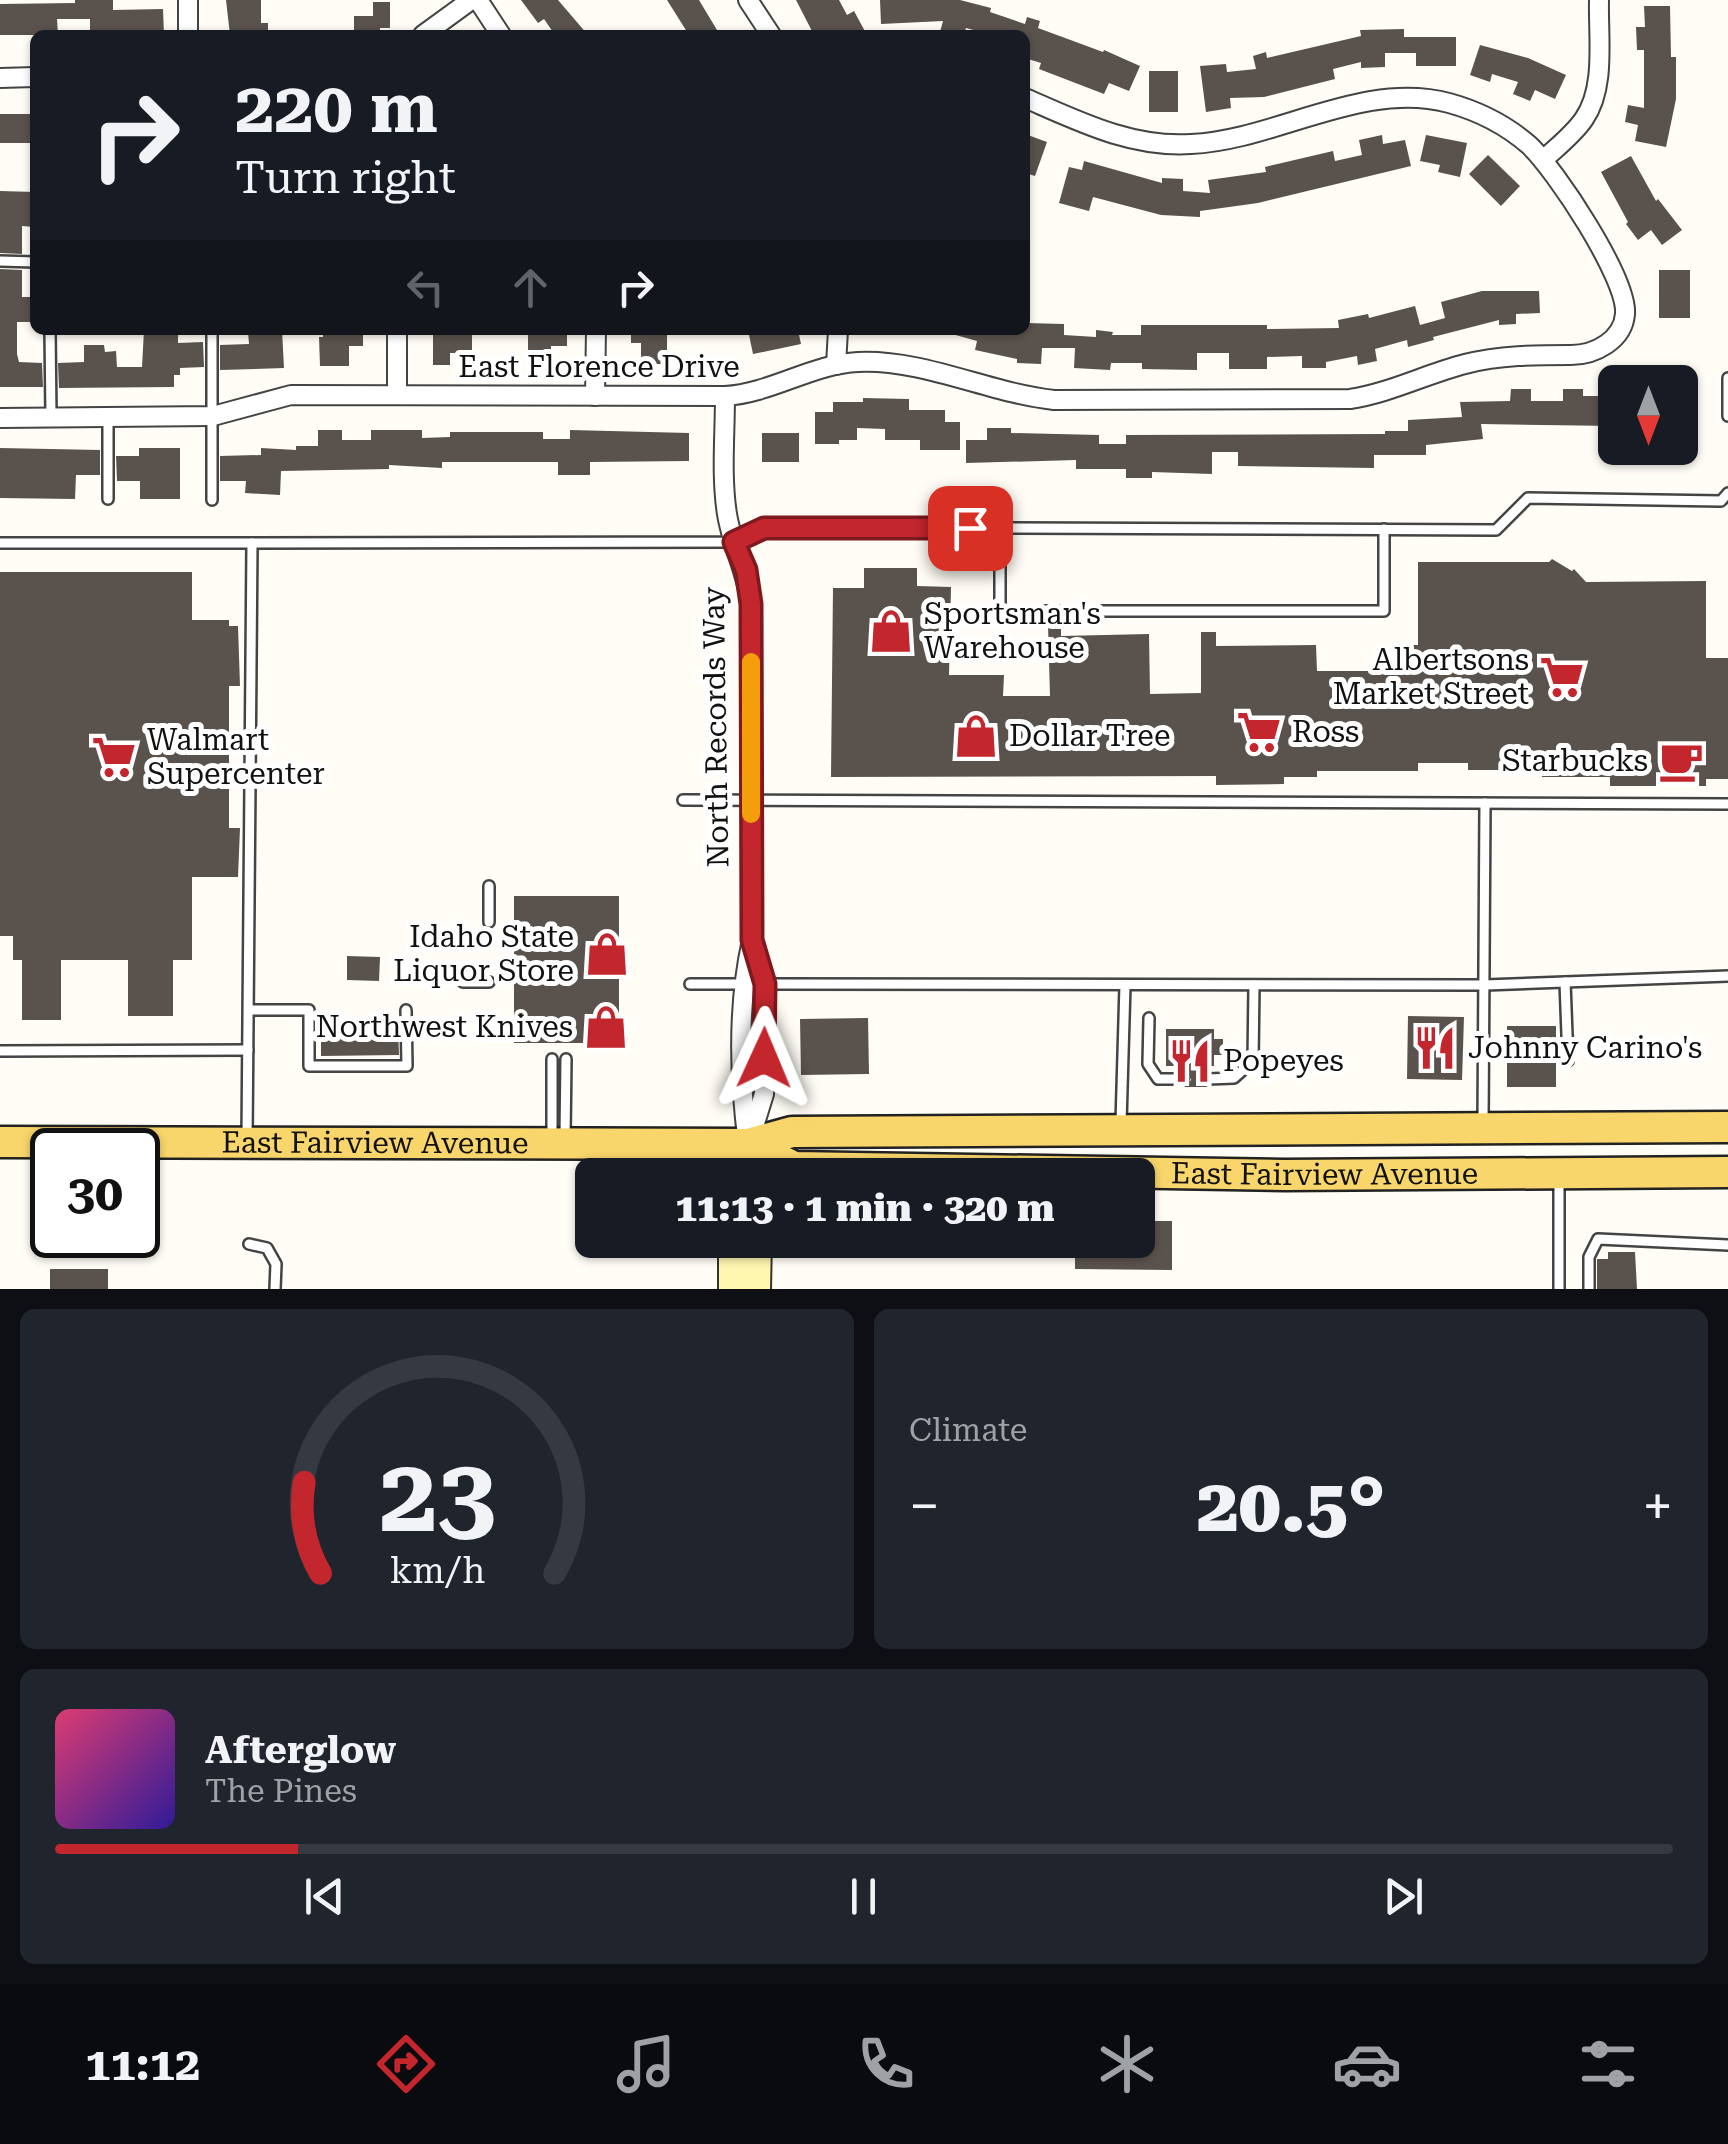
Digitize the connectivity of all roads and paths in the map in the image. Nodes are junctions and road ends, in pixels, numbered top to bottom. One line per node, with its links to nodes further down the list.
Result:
1 (188, 0): 5 (street)
2 (475, 0): 6 (street); 7 (street)
3 (748, 0): 8 (street)
4 (1599, 0): 12 (street)
5 (188, 30)
6 (430, 30)
7 (498, 30)
8 (768, 30)
9 (30, 77): 10 (street)
10 (0, 78)
11 (1030, 100): 12 (street)
12 (1544, 160): 20 (street, East Florence Drive)
13 (0, 262): 14 (lane)
14 (30, 262)
15 (50, 335): 28 (lane)
16 (212, 335): 25 (lane)
17 (397, 335): 22 (street)
18 (596, 335): 23 (street)
19 (838, 335): 20 (street)
20 (836, 365): 24 (street, East Florence Drive)
21 (1728, 378): 26 (lane)
22 (397, 395): 23 (street, East Florence Drive); 25 (street, East Florence Drive)
23 (595, 396): 24 (street, East Florence Drive)
24 (725, 396): 35 (street, North Records Way)
25 (212, 416): 29 (street, East Florence Drive); 32 (lane)
26 (1728, 416)
27 (0, 418): 28 (street, East Florence Drive)
28 (51, 418): 29 (street, East Florence Drive)
29 (108, 418): 31 (lane)
30 (1728, 493): 34 (lane)
31 (108, 498)
32 (212, 500)
33 (1000, 528): 34 (lane); 34 (lane); 35 (lane)
34 (1384, 529)
35 (734, 542): 37 (lane); 39 (street, North Records Way)
36 (0, 543): 37 (lane)
37 (252, 543): 55 (lane)
38 (683, 800): 39 (lane)
39 (751, 802): 40 (lane); 44 (street, North Records Way)
40 (1484, 803): 41 (lane); 54 (lane)
41 (1728, 804)
42 (489, 886): 43 (lane)
43 (489, 922)
44 (752, 940): 50 (street, North Records Way); 51 (street, North Records Way)
45 (1728, 976): 48 (lane)
46 (463, 982): 47 (lane)
47 (489, 982)
48 (1565, 982): 54 (lane); 62 (lane)
49 (690, 984): 50 (lane)
50 (742, 984): 70 (street, North Records Way)
51 (765, 984): 52 (lane); 70 (street, North Records Way)
52 (1125, 985): 53 (lane); 67 (lane)
53 (1254, 985): 54 (lane); 63 (lane)
54 (1485, 985): 66 (lane)
55 (249, 1010): 56 (lane); 58 (lane)
56 (406, 1010)
57 (1149, 1018): 64 (lane)
58 (248, 1050): 59 (lane); 69 (lane)
59 (0, 1051)
60 (552, 1059): 71 (lane)
61 (566, 1059): 71 (lane)
62 (1568, 1060)
63 (1208, 1078)
64 (1184, 1079)
65 (1728, 1127): 66 (main road, East Fairview Avenue)
66 (1483, 1128): 67 (main road, East Fairview Avenue)
67 (1121, 1131): 70 (main road, East Fairview Avenue)
68 (0, 1142): 69 (main road, East Fairview Avenue)
69 (247, 1142): 71 (main road, East Fairview Avenue)
70 (748, 1144): 71 (main road, East Fairview Avenue); 72 (street, North Records Way); 73 (street, North Records Way); 74 (main road, East Fairview Avenue)
71 (558, 1145)
72 (744, 1158)
73 (750, 1158)
74 (1558, 1172): 75 (main road, East Fairview Avenue); 83 (lane)
75 (1728, 1172)
76 (249, 1244): 80 (lane)
77 (1728, 1244): 84 (lane)
78 (733, 1258): 81 (street)
79 (756, 1258): 82 (street)
80 (276, 1289)
81 (733, 1289)
82 (756, 1289)
83 (1559, 1289)
84 (1589, 1289)

